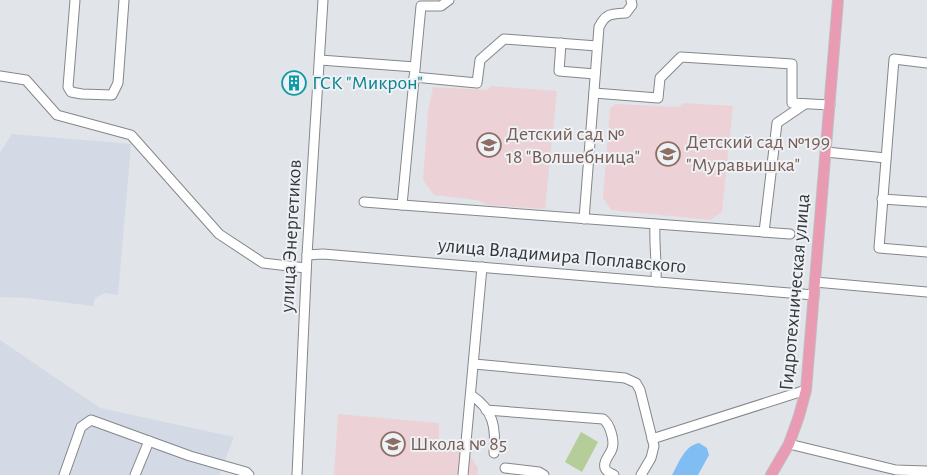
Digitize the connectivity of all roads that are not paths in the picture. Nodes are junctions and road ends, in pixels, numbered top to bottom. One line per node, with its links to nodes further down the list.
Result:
1 (75, 0): 2 (street)
2 (124, 0)
3 (323, 0): 9 (street, улица Энергетиков)
4 (449, 0): 11 (street)
5 (631, 0): 8 (street)
6 (839, 0): 17 (main road, Гидротехническая улица)
7 (560, 43): 8 (street); 12 (street); 14 (street)
8 (597, 46): 12 (street)
9 (320, 60): 11 (street); 29 (street, улица Энергетиков)
10 (927, 63): 19 (street)
11 (415, 67): 14 (street)
12 (595, 74): 15 (street)
13 (0, 76): 31 (street)
14 (414, 78): 23 (street)
15 (594, 93): 16 (street); 24 (street)
16 (805, 104): 17 (street); 26 (street)
17 (830, 105): 18 (main road, Гидротехническая улица)
18 (826, 152): 19 (street); 33 (main road, Гидротехническая улица)
19 (886, 158): 20 (street)
20 (882, 198): 22 (street); 28 (street)
21 (364, 202): 23 (street)
22 (927, 202)
23 (402, 205): 24 (street)
24 (584, 219): 25 (street)
25 (656, 224): 26 (street); 32 (street)
26 (764, 232): 27 (street)
27 (790, 234)
28 (927, 252)
29 (307, 255): 30 (street, улица Владимира Поплавского); 31 (street, улица Энергетиков)
30 (482, 267): 32 (street, улица Владимира Поплавского); 36 (street)
31 (306, 268): 50 (street, улица Энергетиков)
32 (656, 282): 35 (street, улица Владимира Поплавского)
33 (815, 282): 34 (street); 35 (main road, Гидротехническая улица)
34 (927, 292)
35 (814, 295): 37 (main road, Гидротехническая улица)
36 (474, 364): 38 (street); 40 (street)
37 (806, 390): 40 (street); 42 (main road, Гидротехническая улица)
38 (471, 395): 39 (street); 51 (street)
39 (486, 410): 43 (street); 53 (street)
40 (652, 439): 54 (street)
41 (149, 441): 47 (street); 48 (street); 49 (street)
42 (789, 444): 46 (street); 55 (main road, Гидротехническая улица)
43 (494, 453)
44 (505, 468): 52 (street)
45 (927, 471): 46 (street)
46 (898, 472)
47 (64, 475)
48 (135, 475)
49 (249, 475)
50 (297, 475)
51 (463, 475)
52 (544, 475)
53 (614, 475)
54 (641, 475)
55 (771, 475)

